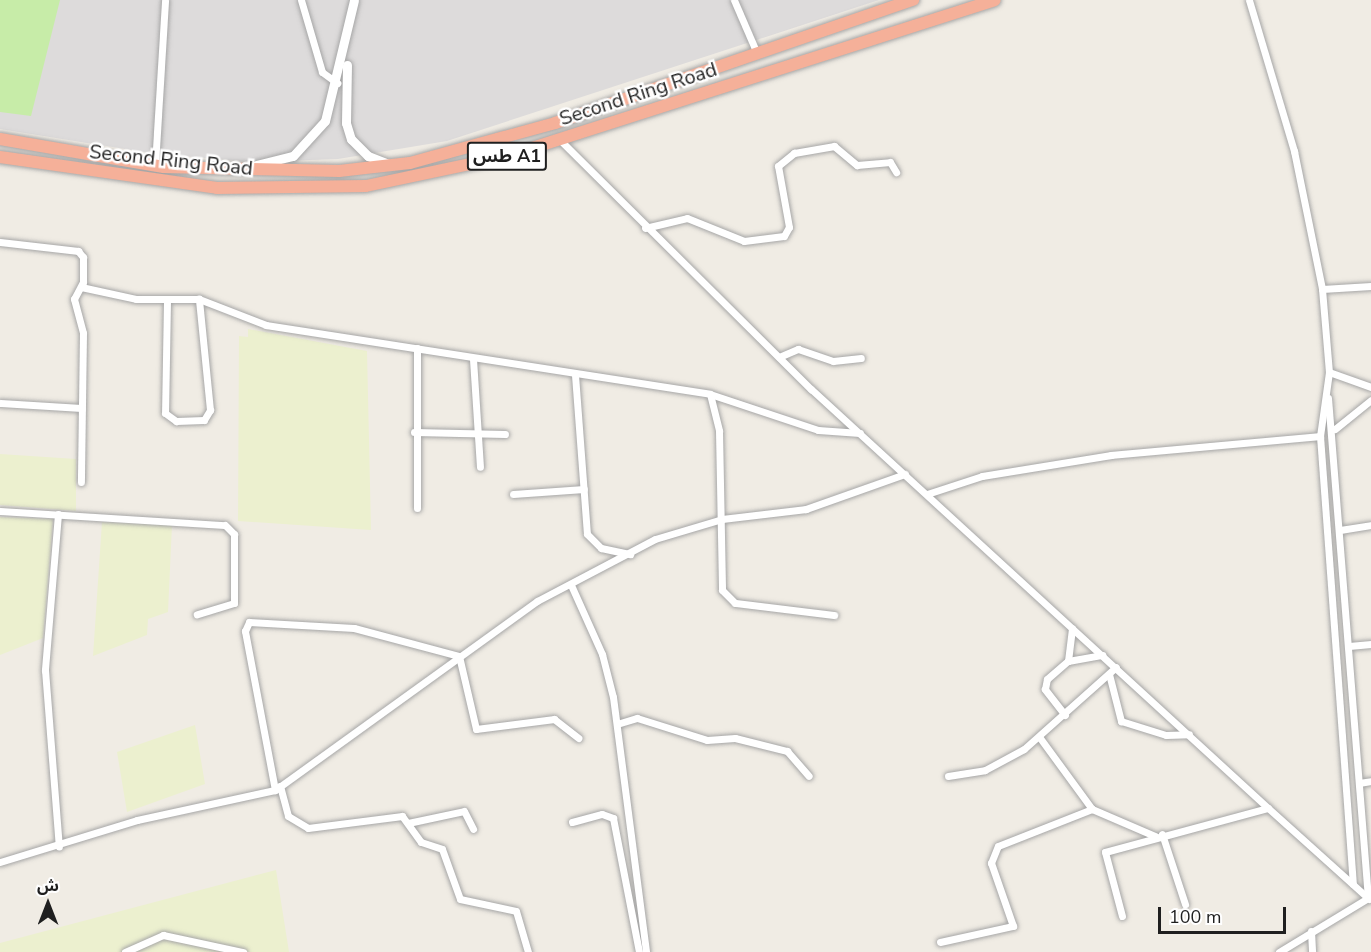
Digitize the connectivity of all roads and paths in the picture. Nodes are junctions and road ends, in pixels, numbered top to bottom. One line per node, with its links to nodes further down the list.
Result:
1 (165, 0): 16 (street)
2 (301, 0): 12 (street)
3 (354, 0): 12 (street)
4 (358, 0): 17 (street)
5 (734, 0): 11 (street)
6 (913, 0): 11 (highway, Second Ring Road / طس A1)
7 (973, 0): 10 (highway)
8 (995, 0): 10 (highway, Second Ring Road / طس A1)
9 (1249, 0): 24 (street)
10 (951, 14): 14 (highway, Second Ring Road / طس A1)
11 (756, 51): 17 (highway, Second Ring Road / طس A1)
12 (337, 83): 18 (street)
13 (0, 139): 16 (highway, Second Ring Road / طس A1)
14 (560, 140): 15 (highway, Second Ring Road / طس A1); 20 (street)
15 (0, 157)
16 (154, 165): 18 (highway, Second Ring Road / طس A1)
17 (394, 165): 18 (highway, Second Ring Road / طس A1)
18 (233, 168)
19 (896, 172): 20 (street)
20 (645, 228): 28 (street)
21 (0, 242): 23 (street)
22 (1371, 286): 24 (street)
23 (81, 287): 26 (street); 38 (street)
24 (1322, 290): 31 (street)
25 (199, 299): 26 (street); 26 (street); 27 (street)
26 (167, 301)
27 (417, 348): 30 (street); 40 (street)
28 (779, 357): 29 (street); 41 (street)
29 (861, 358)
30 (473, 359): 32 (street); 43 (street)
31 (1329, 372): 33 (street); 35 (street)
32 (575, 375): 34 (street); 48 (street)
33 (1371, 387)
34 (710, 394): 41 (street); 54 (street)
35 (1328, 396): 39 (street); 44 (street)
36 (1371, 400): 39 (street)
37 (0, 403): 38 (street)
38 (82, 408): 47 (street)
39 (1335, 429): 56 (street)
40 (414, 432): 43 (street); 51 (street)
41 (860, 433): 46 (street)
42 (506, 434): 43 (street)
43 (477, 435): 45 (street)
44 (1320, 436): 50 (street); 87 (street)
45 (480, 467)
46 (904, 474): 50 (street); 54 (street)
47 (81, 482)
48 (584, 489): 49 (street); 57 (street)
49 (513, 494)
50 (927, 494): 61 (street)
51 (417, 508)
52 (0, 511): 53 (street)
53 (58, 514): 59 (street); 85 (street)
54 (722, 519): 57 (street); 60 (street)
55 (1371, 525): 56 (street)
56 (1340, 530): 63 (street)
57 (630, 555): 58 (street)
58 (571, 585): 65 (street); 70 (street)
59 (197, 614)
60 (834, 615)
61 (1072, 628): 64 (street); 66 (street)
62 (1371, 644): 63 (street)
63 (1349, 646): 77 (street)
64 (1102, 655): 66 (street); 67 (street)
65 (459, 656): 72 (street); 78 (street); 78 (street)
66 (1068, 662): 69 (street)
67 (1116, 667): 68 (street); 71 (street)
68 (1109, 674): 69 (street); 71 (street)
69 (1065, 715): 73 (street)
70 (617, 724): 74 (street); 97 (street)
71 (1189, 734): 79 (street)
72 (578, 738)
73 (1040, 738): 75 (street); 80 (street)
74 (809, 776)
75 (948, 776)
76 (1371, 781): 77 (street)
77 (1359, 783): 88 (street)
78 (277, 788): 82 (street); 85 (street)
79 (1268, 808): 84 (street); 87 (street)
80 (1092, 809): 84 (street); 92 (street)
81 (572, 822): 96 (street)
82 (408, 823): 83 (street); 95 (street)
83 (473, 829)
84 (1158, 835): 89 (street); 90 (street)
85 (59, 846): 86 (street)
86 (0, 862)
87 (1353, 884): 88 (street)
88 (1370, 898): 91 (street)
89 (1185, 904)
90 (1122, 916)
91 (1311, 932): 98 (street); 99 (street)
92 (940, 942)
93 (125, 952): 94 (street)
94 (243, 952)
95 (528, 952)
96 (639, 952)
97 (646, 952)
98 (1279, 952)
99 (1312, 952)

